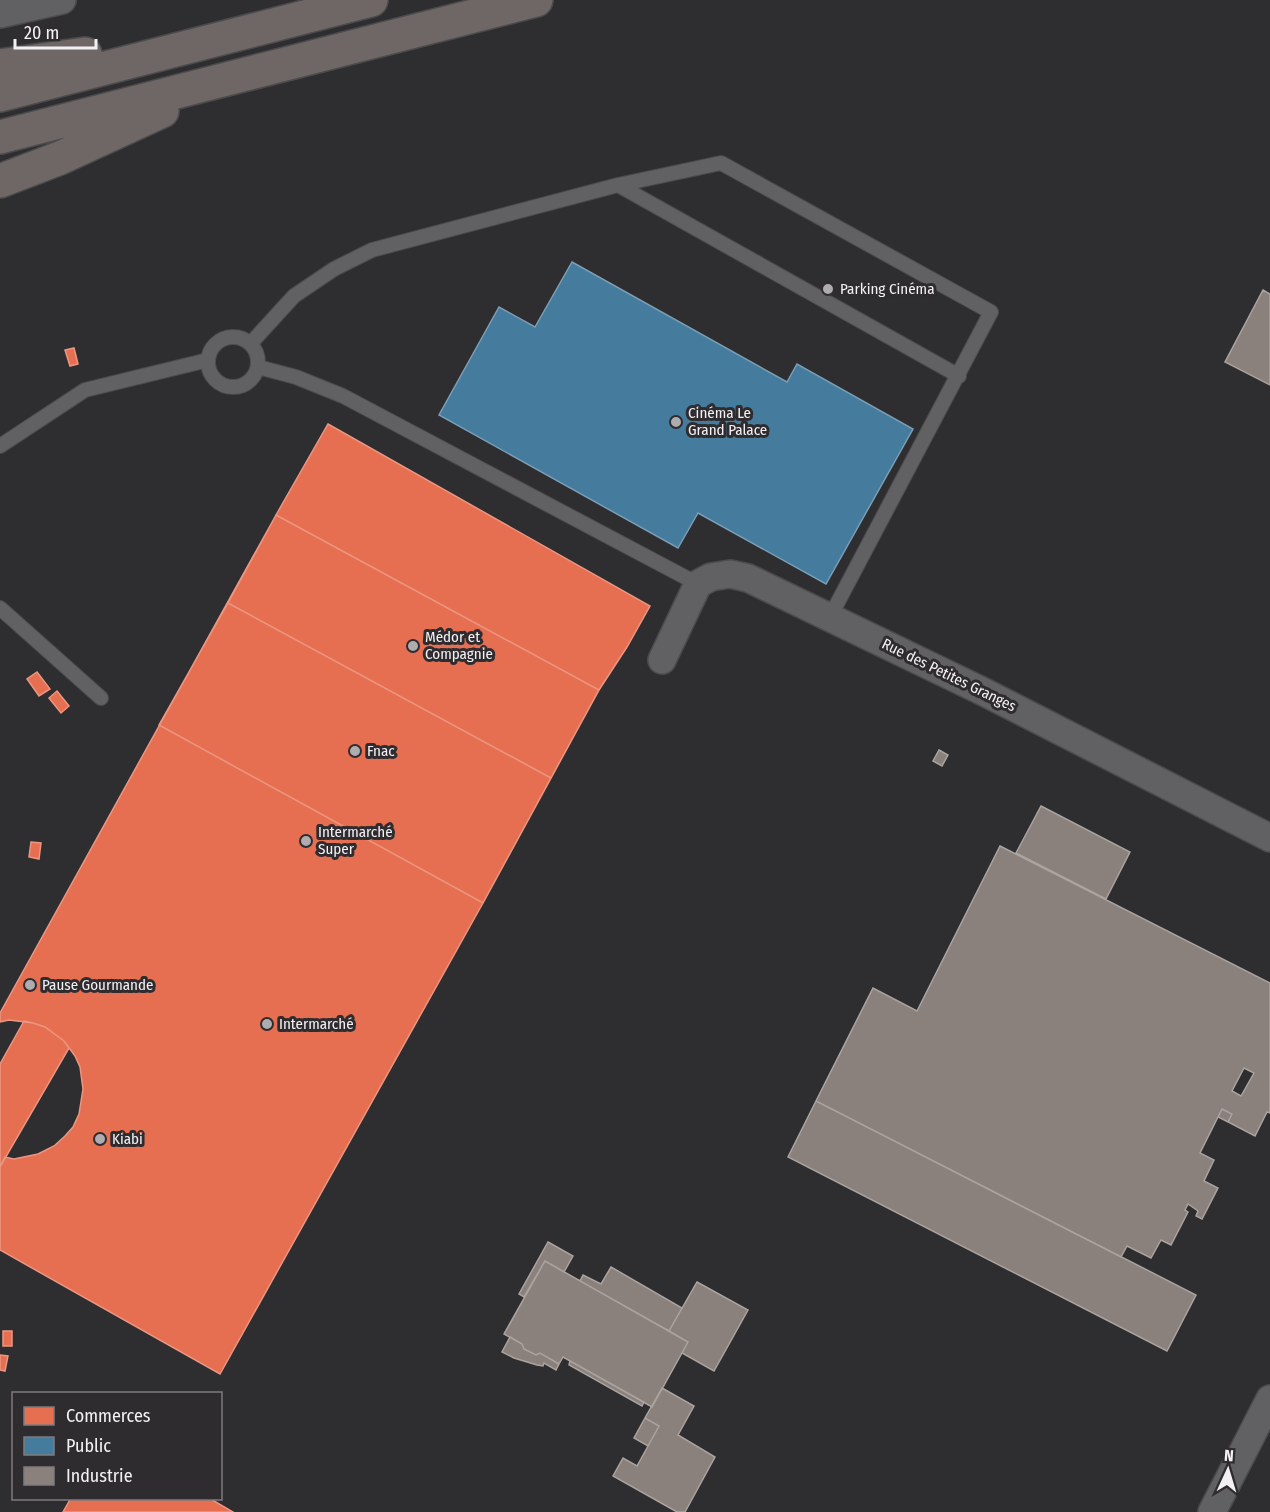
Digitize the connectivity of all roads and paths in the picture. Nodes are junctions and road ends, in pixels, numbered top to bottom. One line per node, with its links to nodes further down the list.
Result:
1 (62, 0): 4 (street)
2 (371, 0): 5 (highway)
3 (537, 0): 7 (highway)
4 (0, 14)
5 (248, 32): 6 (highway); 8 (highway)
6 (0, 66)
7 (237, 76): 9 (highway); 10 (highway)
8 (0, 95)
9 (0, 137)
10 (0, 181)
11 (618, 185): 12 (lane); 15 (lane); 15 (lane)
12 (251, 344): 13 (lane); 14 (lane)
13 (208, 360): 14 (lane); 16 (lane)
14 (258, 367): 17 (lane)
15 (958, 376): 19 (lane)
16 (0, 446)
17 (698, 584): 19 (street, Rue des Petites Granges); 20 (street)
18 (0, 608): 21 (lane)
19 (830, 617): 22 (street, Rue des Petites Granges)
20 (662, 660)
21 (101, 698)
22 (1270, 838)
23 (1270, 1399): 24 (street)
24 (1212, 1512)

